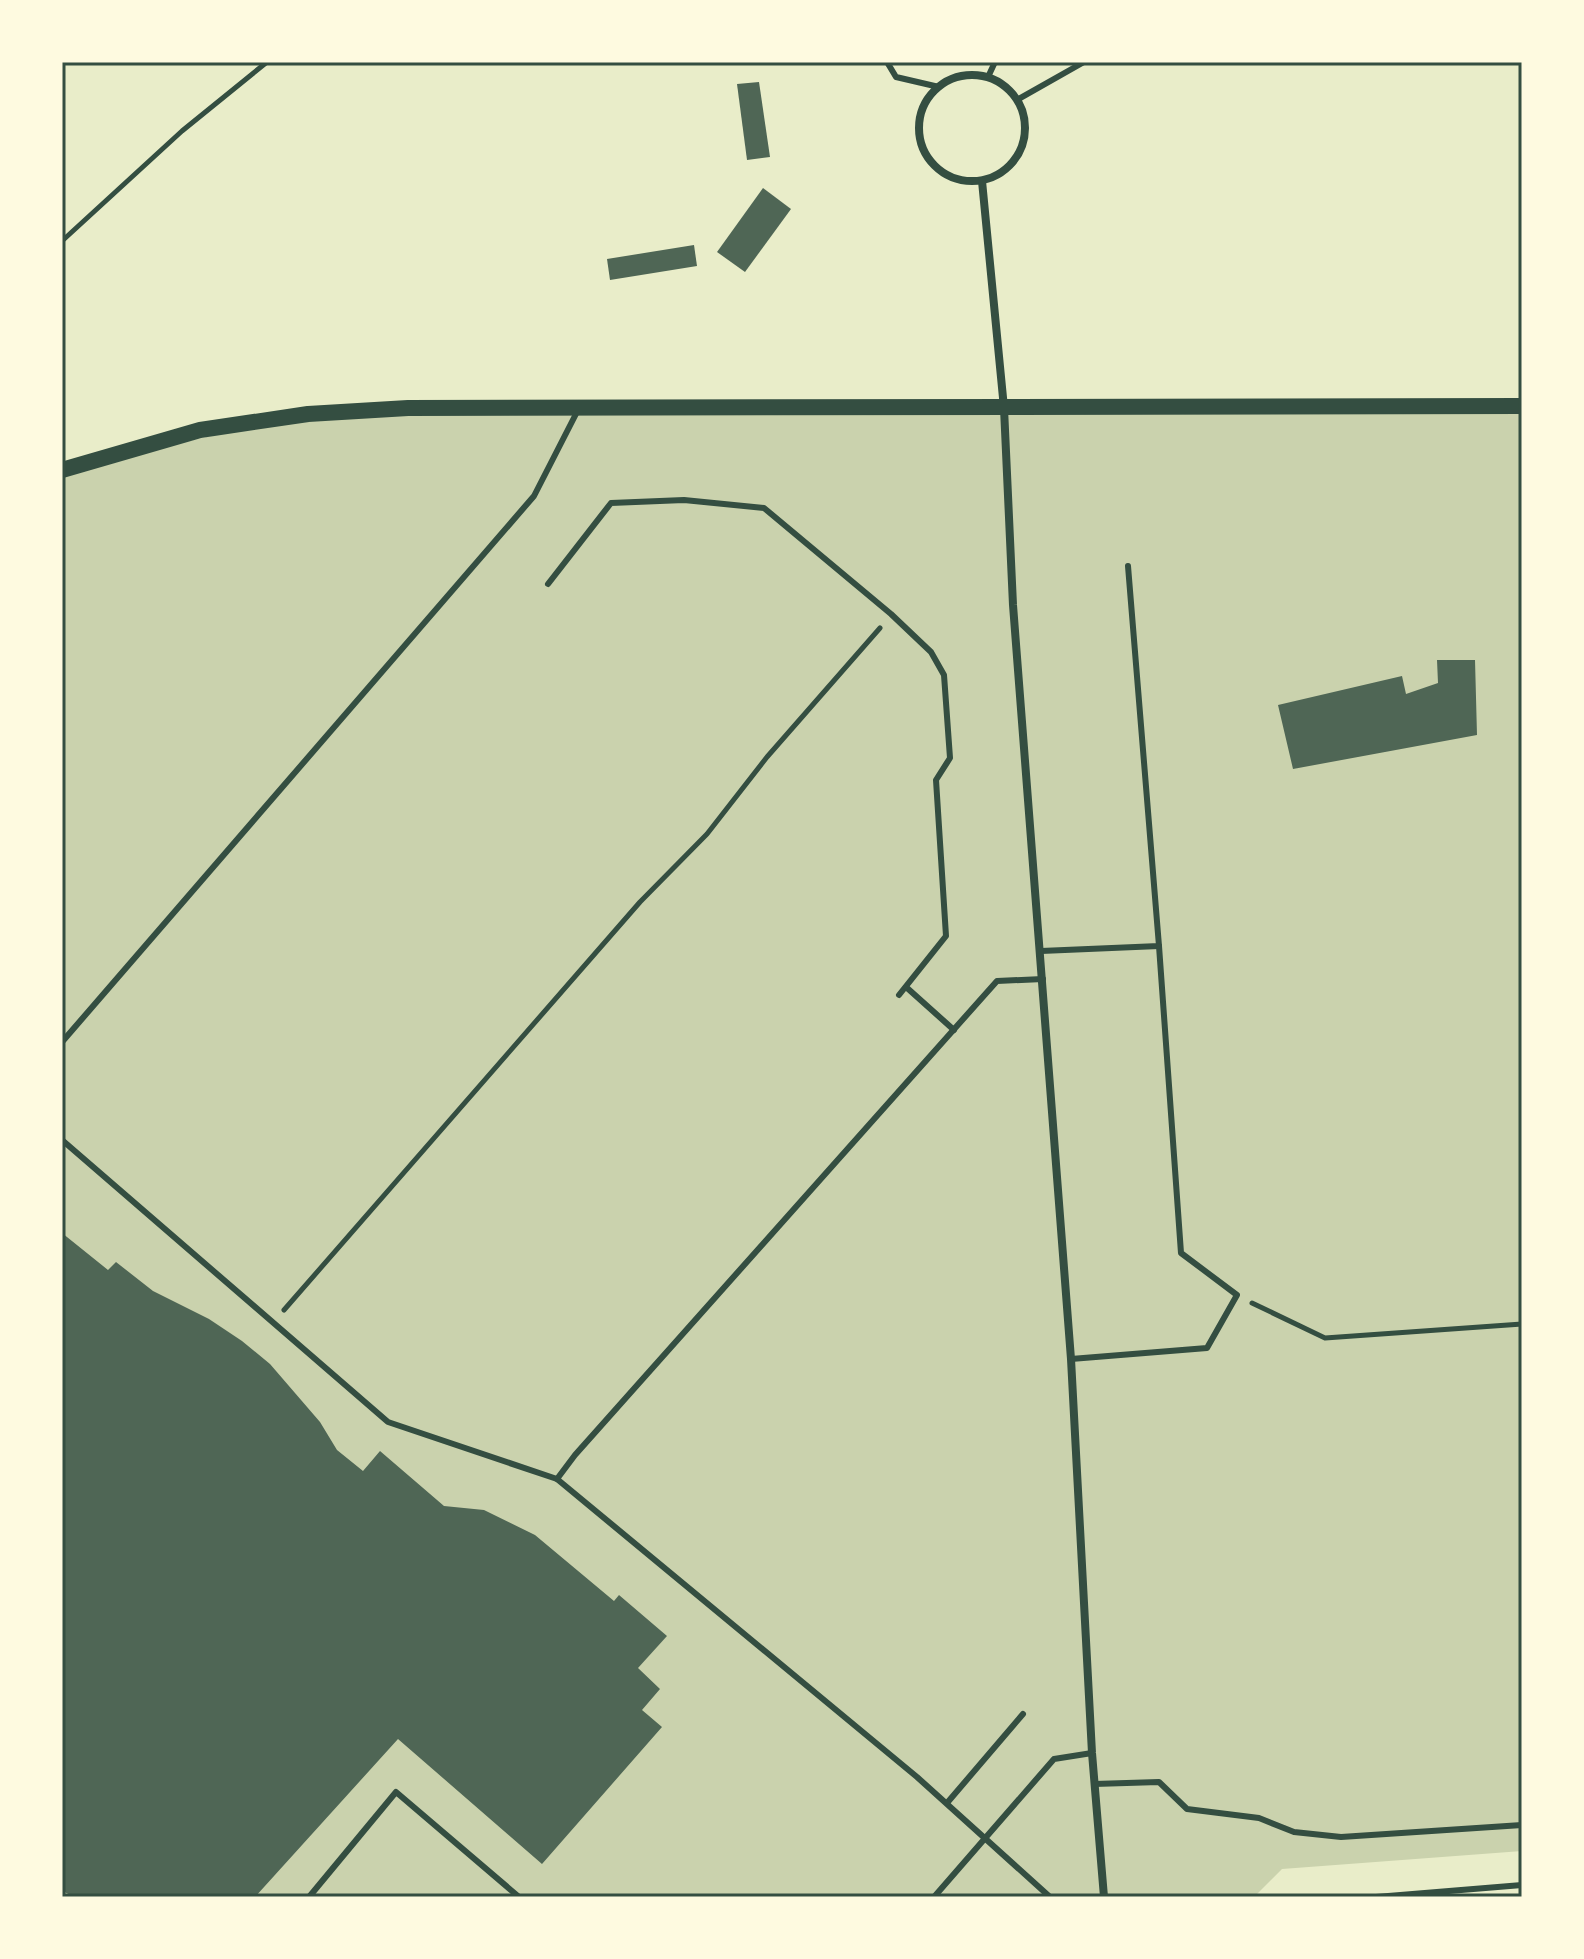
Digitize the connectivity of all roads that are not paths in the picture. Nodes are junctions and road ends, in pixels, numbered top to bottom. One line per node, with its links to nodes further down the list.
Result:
1 (887, 62): 5 (lane)
2 (995, 62): 4 (lane)
3 (1084, 62): 6 (lane)
4 (988, 77): 5 (street); 6 (street)
5 (939, 87): 7 (street)
6 (1017, 100): 7 (street)
7 (982, 181): 10 (street)
8 (1522, 406): 10 (main road)
9 (580, 408): 10 (main road); 11 (main road); 20 (lane)
10 (1004, 408): 15 (street)
11 (62, 470)
12 (1128, 566): 14 (lane)
13 (548, 584): 17 (lane)
14 (1159, 946): 15 (lane); 22 (lane)
15 (1041, 951): 16 (street)
16 (1043, 979): 19 (lane); 22 (street)
17 (906, 987): 18 (lane); 19 (lane)
18 (899, 995)
19 (954, 1030): 23 (lane)
20 (62, 1042)
21 (62, 1140): 23 (lane)
22 (1071, 1359): 25 (street)
23 (557, 1479): 27 (lane)
24 (1023, 1714): 27 (lane)
25 (1092, 1753): 26 (street); 29 (lane)
26 (1094, 1784): 28 (lane); 35 (street)
27 (947, 1803): 29 (lane)
28 (1522, 1825)
29 (985, 1838): 33 (lane); 34 (lane)
30 (1522, 1885): 36 (lane)
31 (309, 1897): 32 (lane)
32 (519, 1897)
33 (934, 1897)
34 (1050, 1897)
35 (1104, 1897)
36 (1376, 1897)

